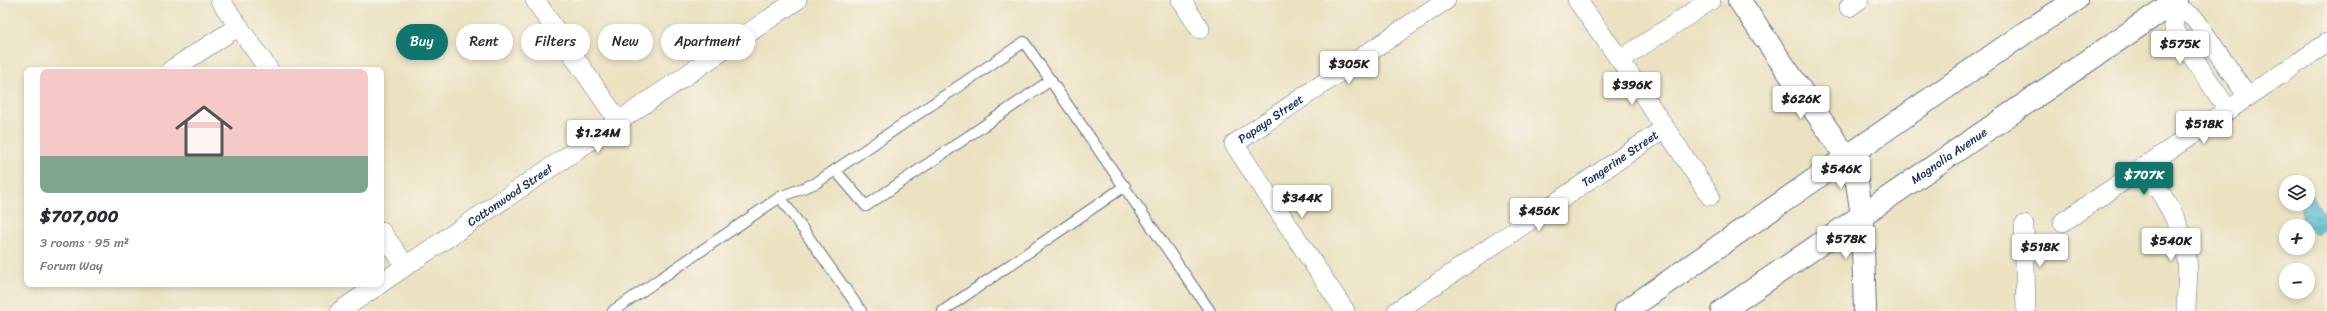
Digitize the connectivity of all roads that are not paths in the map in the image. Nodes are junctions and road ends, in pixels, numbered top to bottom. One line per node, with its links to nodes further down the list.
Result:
1 (220, 0): 11 (street)
2 (535, 0): 20 (street)
3 (797, 0): 20 (street, Cottonwood Street)
4 (1181, 0): 12 (street)
5 (1446, 0): 40 (street, Papaya Street)
6 (1577, 0): 14 (street)
7 (1710, 0): 14 (street)
8 (1739, 0): 22 (main road)
9 (2076, 0): 22 (main road)
10 (2173, 1): 18 (street); 19 (street); 28 (main road, Magnolia Avenue)
11 (238, 26): 15 (street); 16 (street)
12 (1200, 29)
13 (2327, 43): 18 (street)
14 (1620, 60): 21 (street)
15 (176, 67)
16 (267, 67)
17 (1051, 80): 24 (lane); 24 (lane); 25 (lane)
18 (2248, 97): 19 (street)
19 (2228, 110): 23 (street)
20 (619, 122): 32 (street, Cottonwood Street)
21 (1665, 128): 26 (street); 41 (street, Tangerine Street)
22 (1847, 158): 28 (main road); 42 (main road)
23 (2144, 167): 29 (street); 46 (street)
24 (835, 170): 27 (lane)
25 (1125, 186): 38 (lane); 39 (lane)
26 (1710, 196)
27 (780, 197): 36 (lane); 37 (lane)
28 (1862, 215): 43 (main road, Magnolia Avenue); 44 (main road)
29 (2063, 222)
30 (2024, 225): 45 (street)
31 (384, 235): 32 (street)
32 (406, 266): 33 (street, Cottonwood Street)
33 (384, 281)
34 (376, 287): 35 (street, Cottonwood Street)
35 (340, 311)
36 (613, 311)
37 (861, 311)
38 (943, 311)
39 (1210, 311)
40 (1345, 311)
41 (1397, 311)
42 (1626, 311)
43 (1722, 311)
44 (1865, 311)
45 (2026, 311)
46 (2186, 311)

